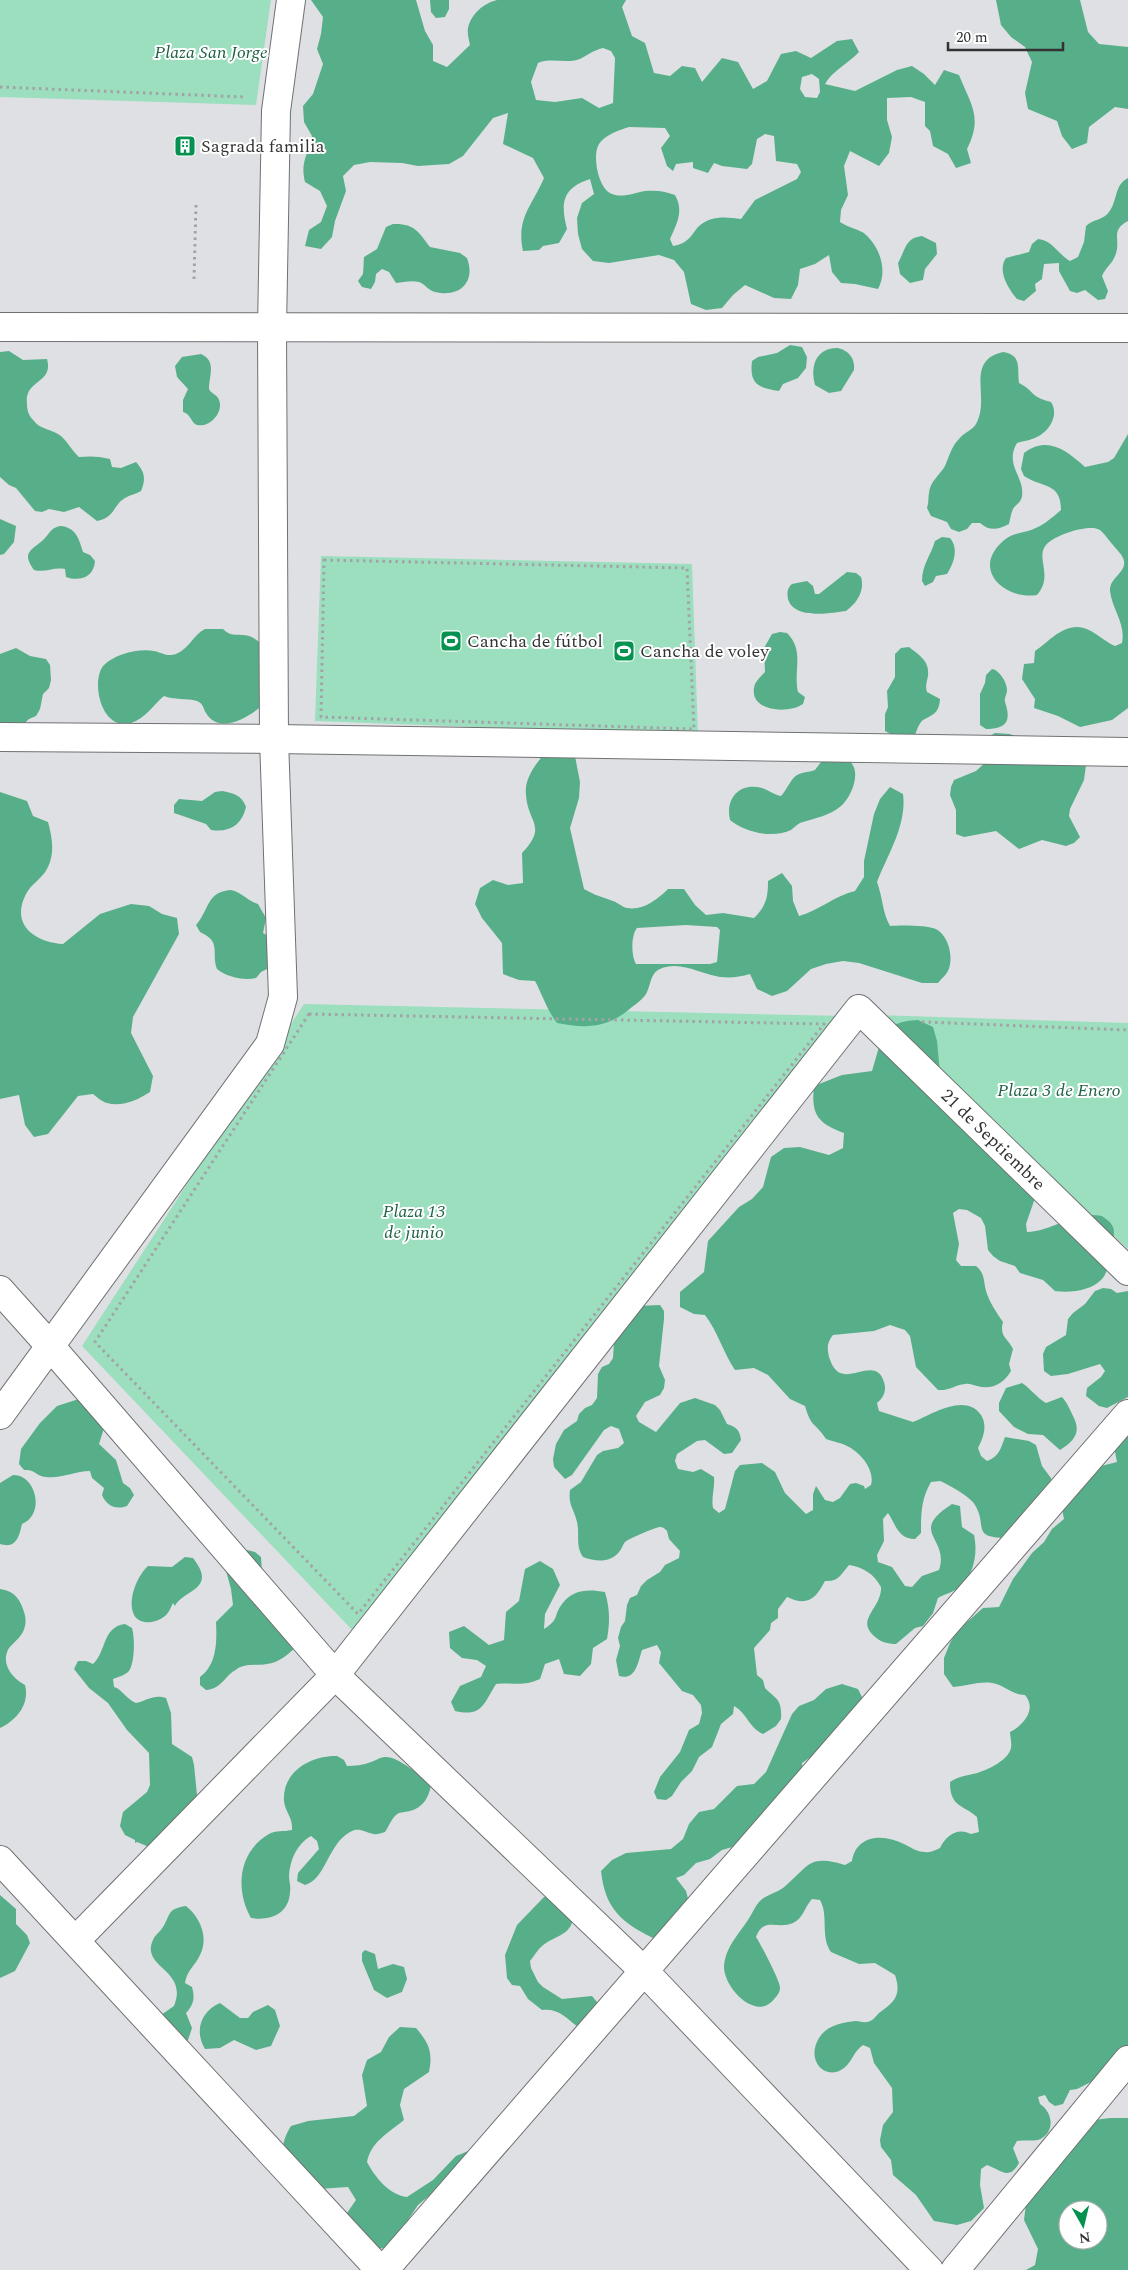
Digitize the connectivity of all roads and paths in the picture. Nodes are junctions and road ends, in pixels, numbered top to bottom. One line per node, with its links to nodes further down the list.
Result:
1 (292, 0): 7 (street)
2 (0, 87): 3 (path)
3 (250, 97)
4 (196, 205): 5 (path)
5 (194, 279)
6 (0, 327): 7 (street)
7 (272, 328): 8 (street); 11 (street)
8 (1128, 328)
9 (694, 729): 9 (path)
10 (0, 737): 11 (street)
11 (274, 739): 12 (street); 18 (street)
12 (1128, 752)
13 (919, 1022): 15 (path)
14 (824, 1024): 14 (path)
15 (1128, 1030)
16 (1128, 1271): 21 (street, 21 de Septiembre)
17 (0, 1290): 18 (street)
18 (51, 1346): 20 (street); 21 (street)
19 (1128, 1414): 24 (street)
20 (0, 1415)
21 (335, 1676): 23 (street); 24 (street)
22 (0, 1860): 23 (street)
23 (76, 1940): 26 (street)
24 (645, 1972): 27 (street); 28 (street)
25 (1128, 2060): 29 (street)
26 (380, 2270)
27 (384, 2270)
28 (929, 2270)
29 (955, 2270)

